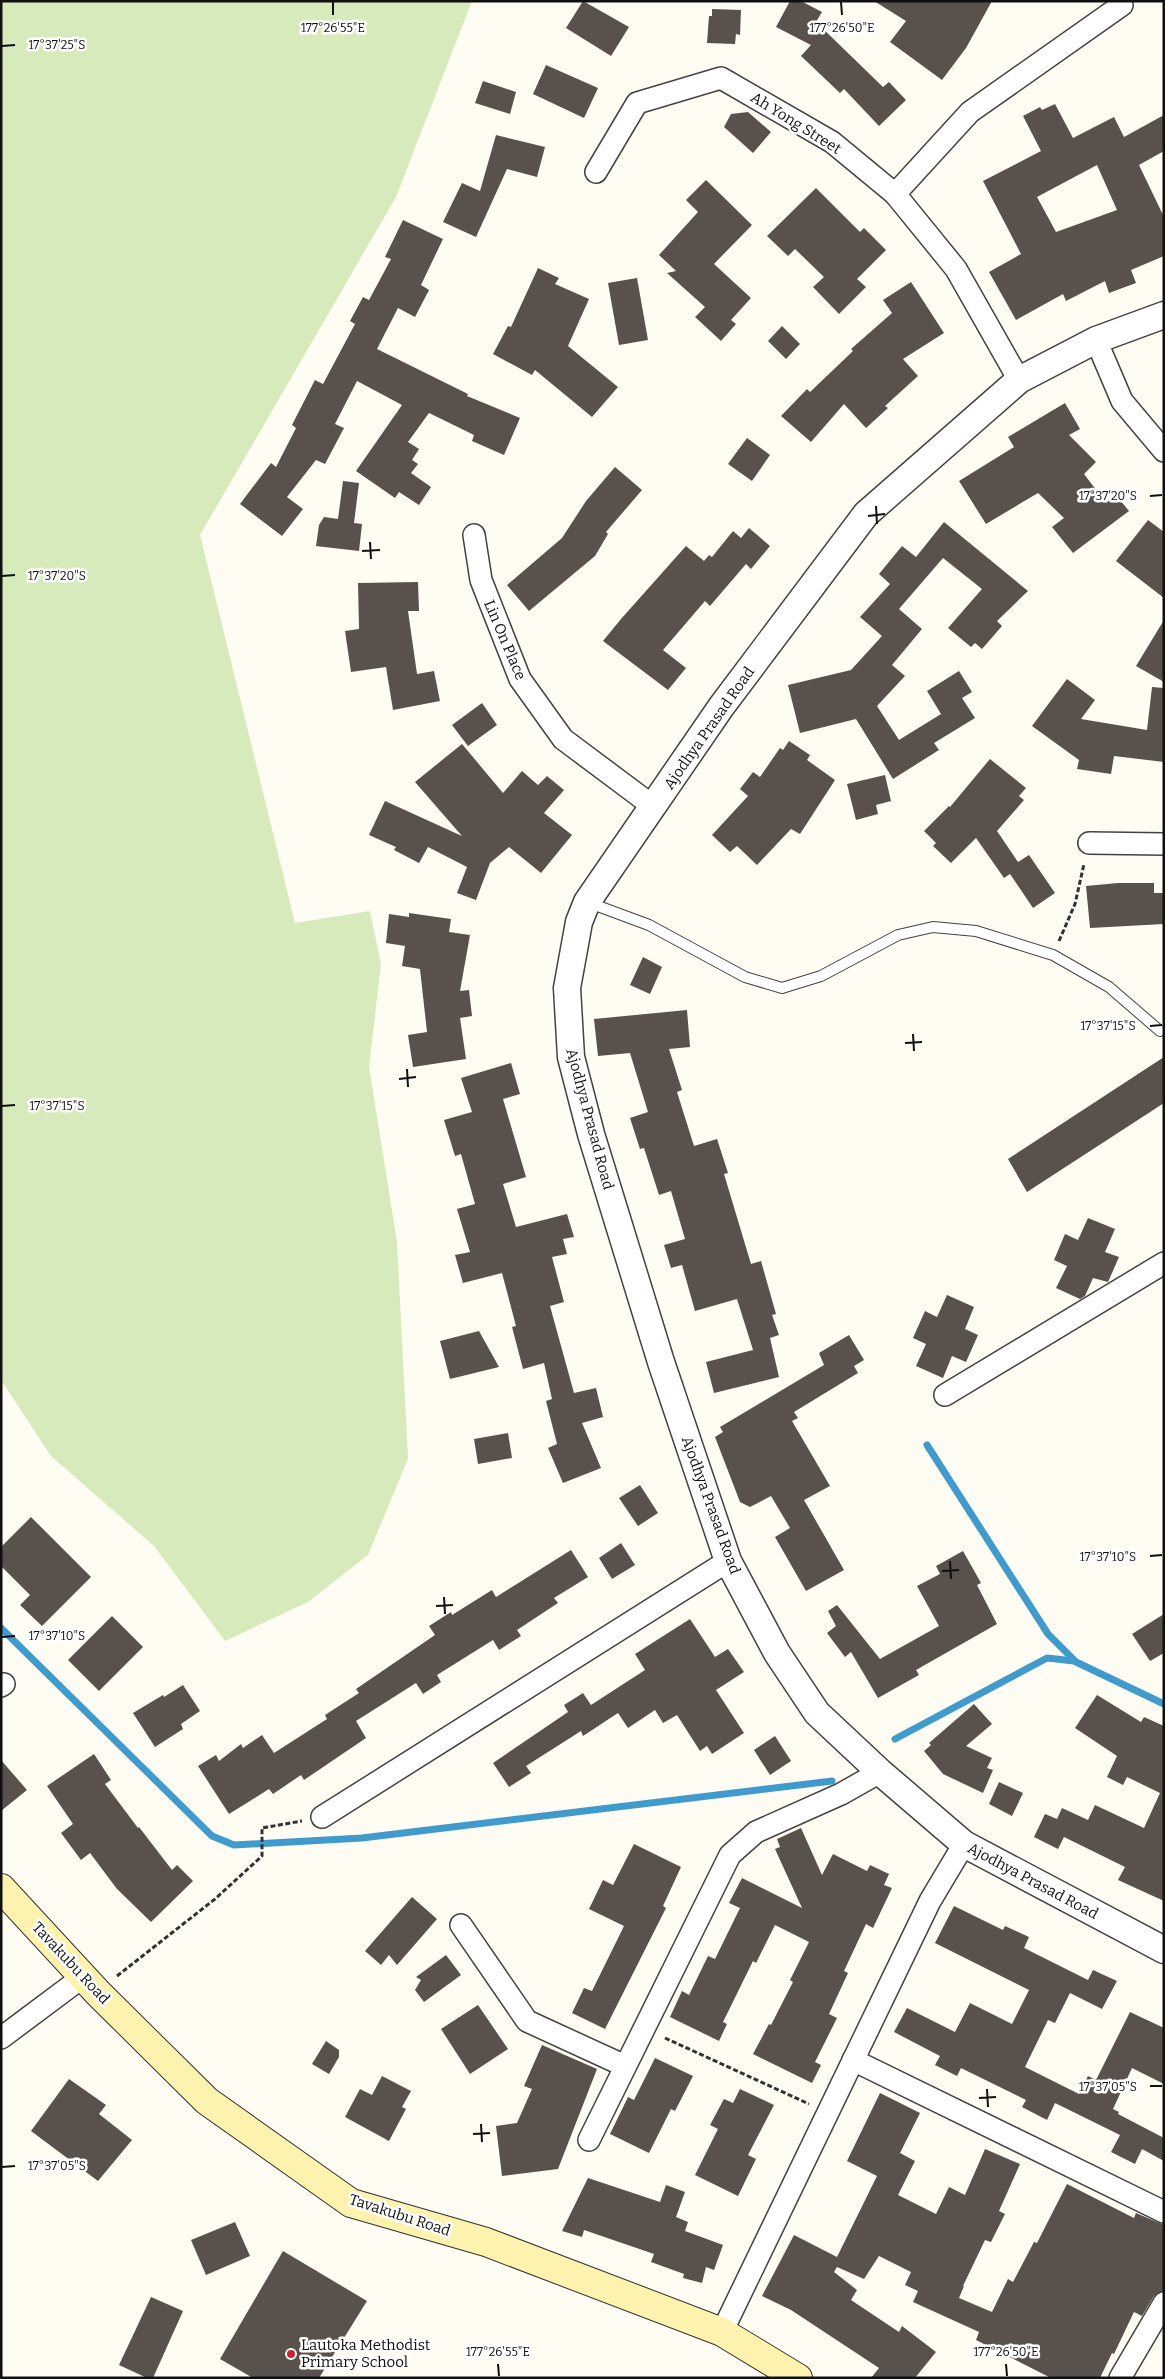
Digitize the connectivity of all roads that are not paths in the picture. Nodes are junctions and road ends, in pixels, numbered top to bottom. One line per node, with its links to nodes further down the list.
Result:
1 (1122, 5): 3 (street)
2 (596, 172): 3 (street, Ah Yong Street)
3 (895, 194): 6 (street, Ah Yong Street)
4 (1164, 315): 5 (street, Ajodhya Prasad Road)
5 (1096, 340): 6 (street, Ajodhya Prasad Road); 7 (street)
6 (1018, 380): 9 (street, Ajodhya Prasad Road)
7 (1164, 452)
8 (474, 535): 9 (street, Lin On Place)
9 (654, 808): 12 (street, Ajodhya Prasad Road)
10 (1089, 843): 11 (street)
11 (1164, 844)
12 (587, 902): 13 (lane); 16 (street, Ajodhya Prasad Road)
13 (1160, 1031)
14 (1164, 1263): 15 (street)
15 (945, 1395)
16 (728, 1561): 17 (street, Ajodhya Prasad Road); 18 (street)
17 (880, 1772): 19 (street, Ajodhya Prasad Road); 26 (street)
18 (322, 1817)
19 (964, 1844): 22 (street, Ajodhya Prasad Road); 25 (street)
20 (1, 1888): 23 (main road, Tavakubu Road)
21 (462, 1925): 26 (street)
22 (1164, 1950)
23 (91, 1985): 24 (street); 30 (main road, Tavakubu Road)
24 (1, 2038)
25 (853, 2060): 28 (street); 30 (street)
26 (626, 2066): 27 (street)
27 (588, 2140)
28 (1164, 2212)
29 (1164, 2303): 32 (street)
30 (722, 2332): 31 (main road, Tavakubu Road)
31 (798, 2378)
32 (1120, 2378)

